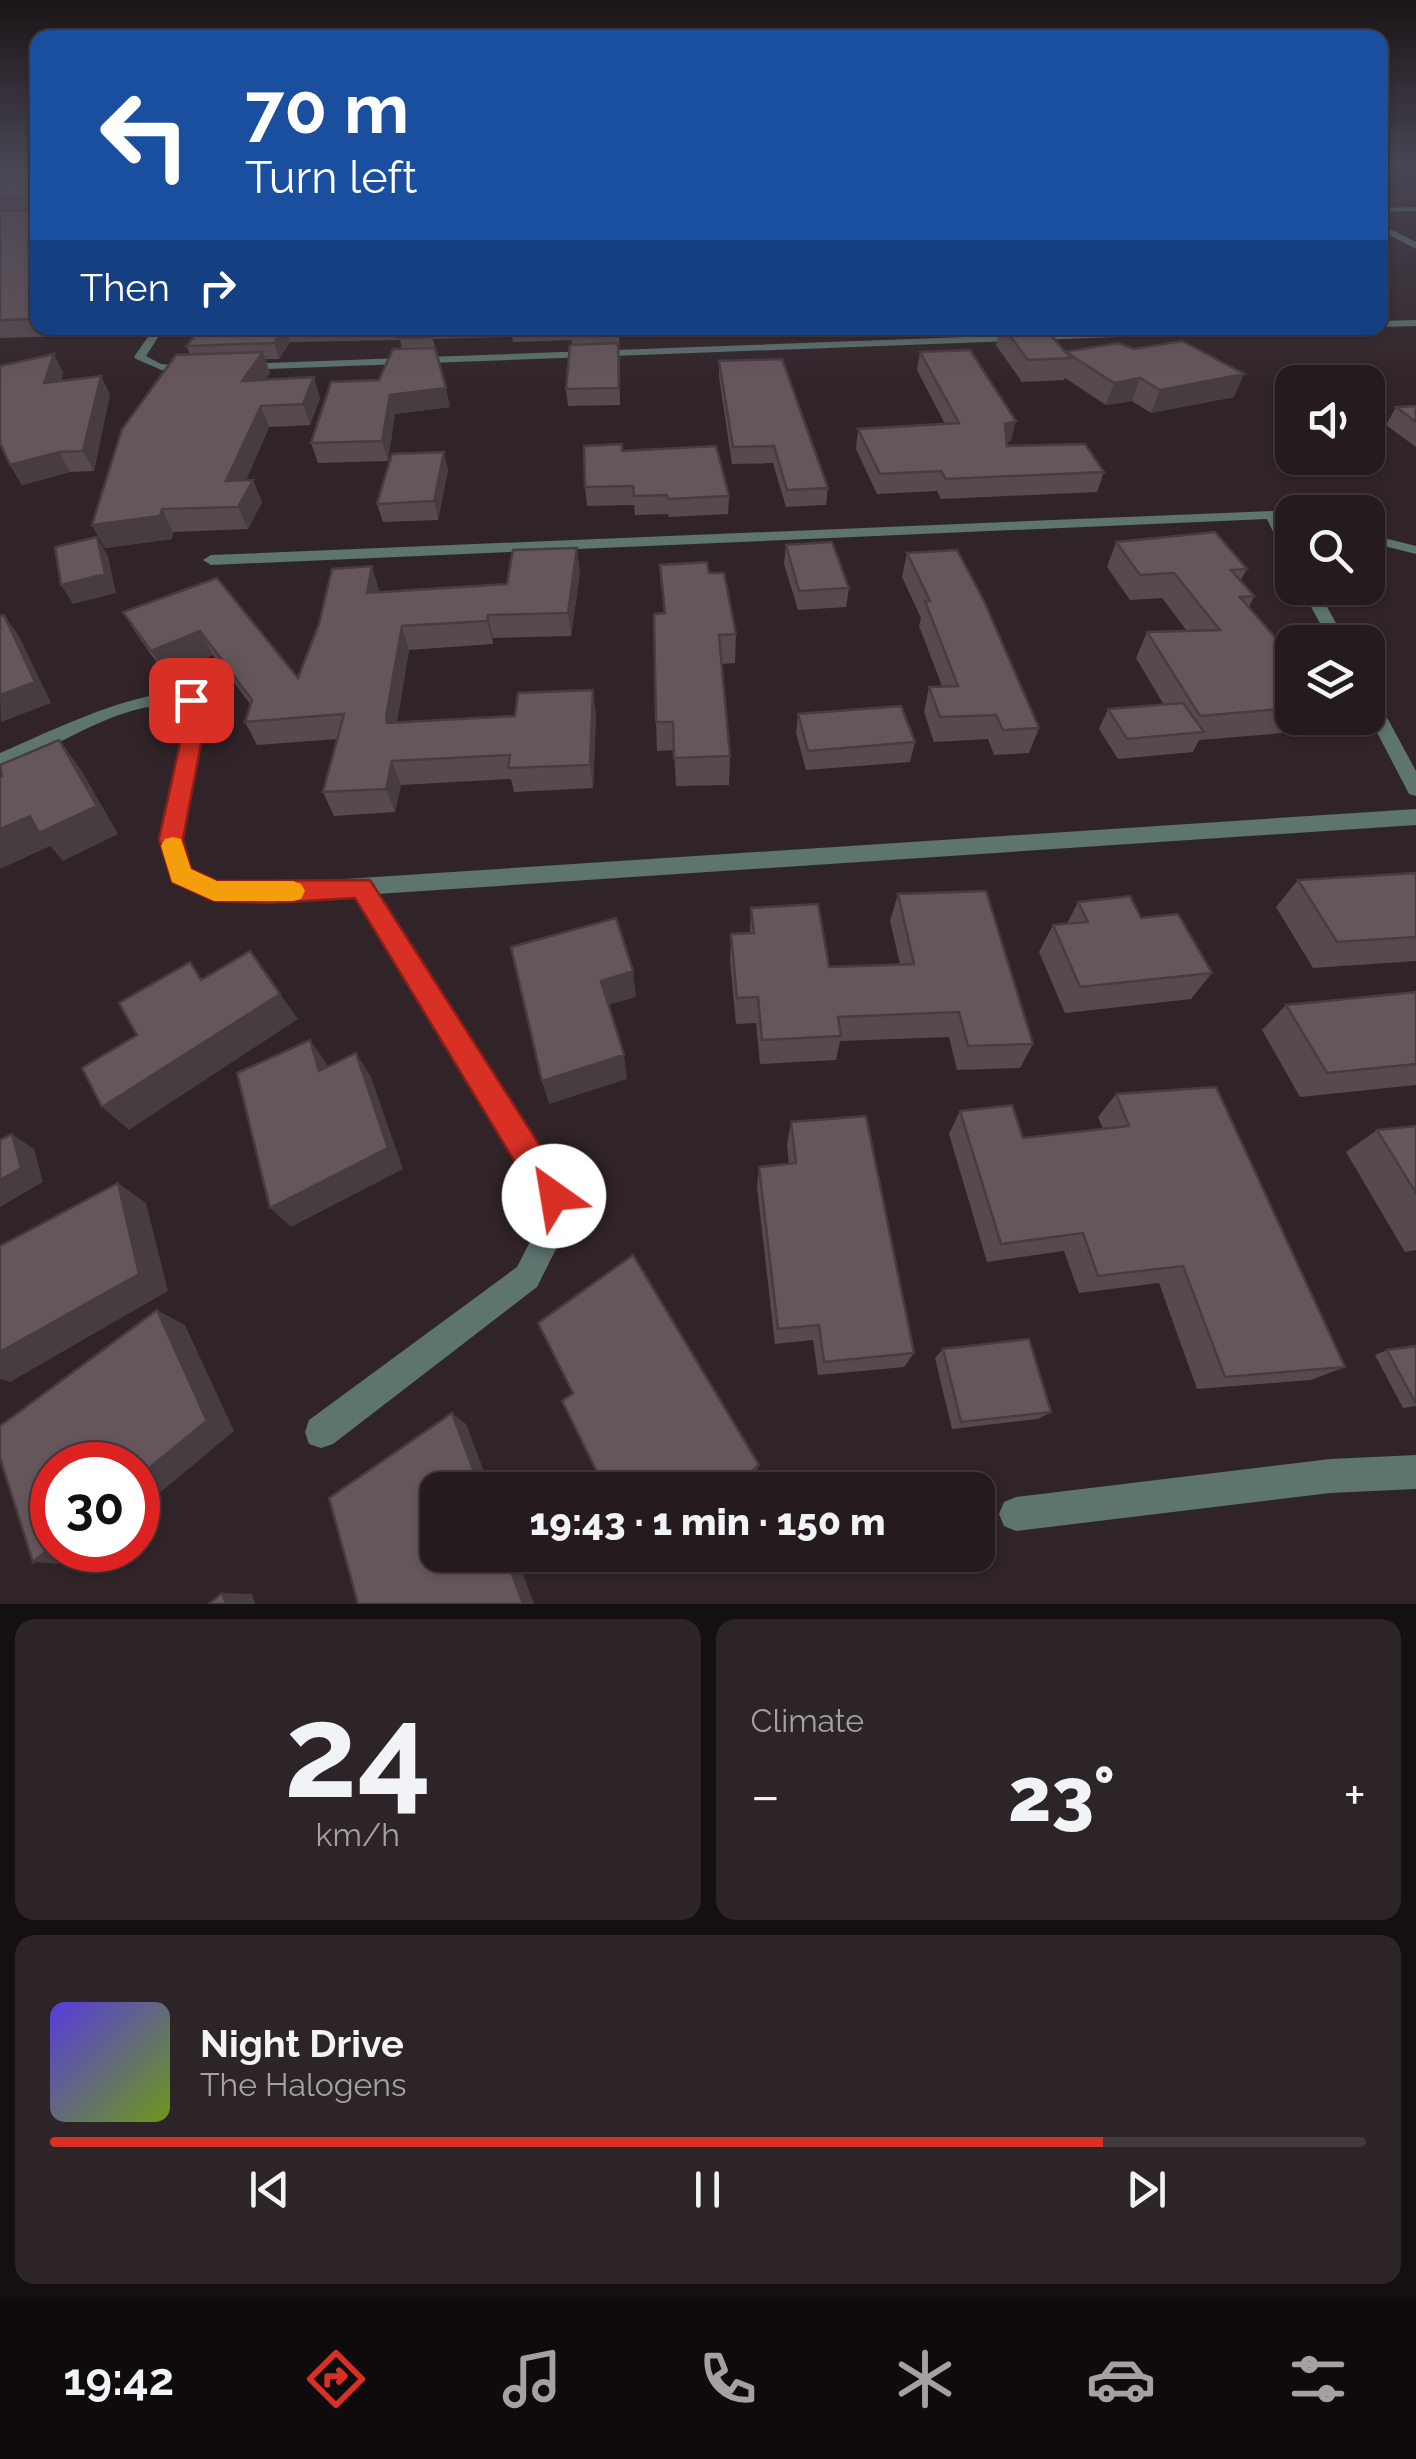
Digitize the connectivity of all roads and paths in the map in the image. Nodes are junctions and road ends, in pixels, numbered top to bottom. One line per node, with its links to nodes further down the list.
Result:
1 (1416, 323): 2 (street)
2 (1388, 324)
3 (153, 335): 7 (street)
4 (949, 335): 6 (street)
5 (1071, 335): 6 (street)
6 (952, 339): 8 (street)
7 (208, 368)
8 (227, 368)
9 (1272, 515): 10 (street); 11 (street); 14 (street)
10 (1275, 516)
11 (1275, 521)
12 (1385, 542): 13 (street)
13 (1416, 550)
14 (212, 560)
15 (1385, 731): 17 (street)
16 (0, 761): 19 (street)
17 (1416, 789)
18 (1416, 817): 19 (street)
19 (362, 887): 20 (street)
20 (322, 1432)
21 (1416, 1472): 22 (street)
22 (1016, 1514)

